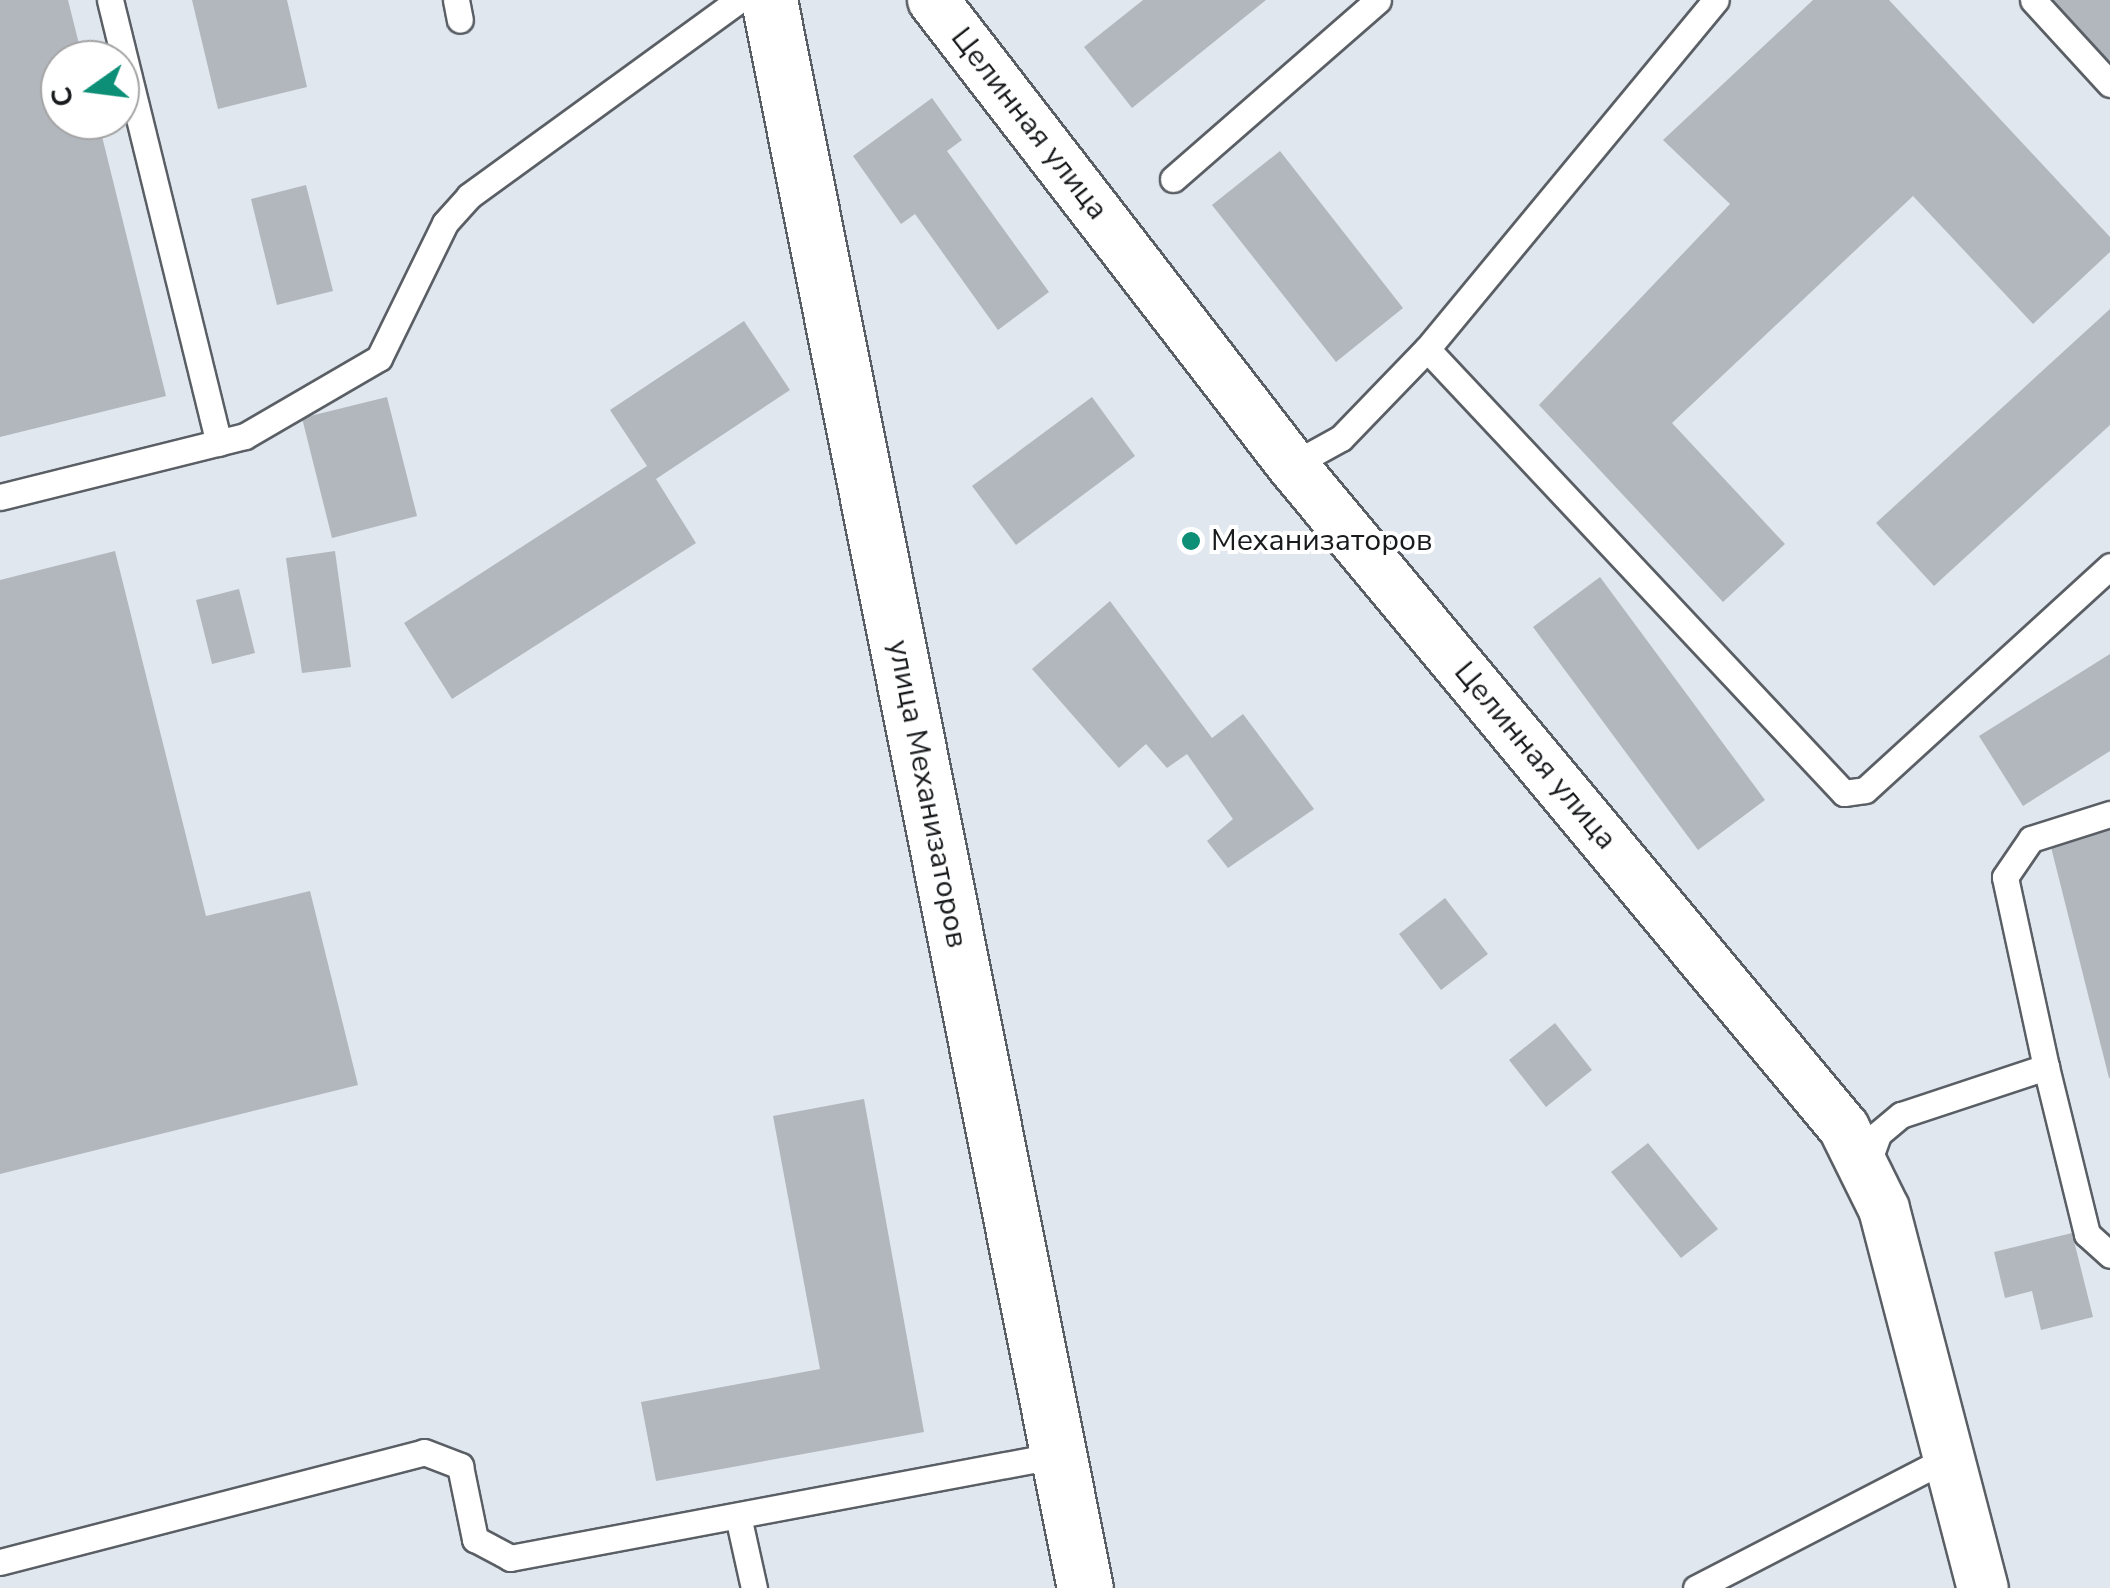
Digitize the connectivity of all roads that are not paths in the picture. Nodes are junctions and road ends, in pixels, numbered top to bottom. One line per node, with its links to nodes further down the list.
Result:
1 (110, 0): 11 (lane)
2 (739, 0): 11 (lane)
3 (769, 0): 19 (street, улица Механизаторов)
4 (933, 0): 12 (street, Целинная улица)
5 (1378, 0): 9 (lane)
6 (1716, 0): 10 (lane)
7 (2033, 0): 8 (lane)
8 (2110, 84)
9 (1173, 178)
10 (1427, 349): 12 (lane); 14 (lane)
11 (219, 443): 13 (lane)
12 (1292, 465): 17 (street, Целинная улица)
13 (0, 497)
14 (2110, 566)
15 (2110, 814): 16 (lane)
16 (2046, 1067): 17 (lane); 18 (lane)
17 (1866, 1166): 20 (street, Целинная улица)
18 (2110, 1255)
19 (1060, 1455): 21 (lane); 24 (street, улица Механизаторов)
20 (1948, 1458): 25 (lane); 26 (street, Целинная улица)
21 (738, 1516): 22 (lane); 23 (lane)
22 (0, 1562)
23 (754, 1588)
24 (1086, 1588)
25 (1696, 1588)
26 (1983, 1588)

